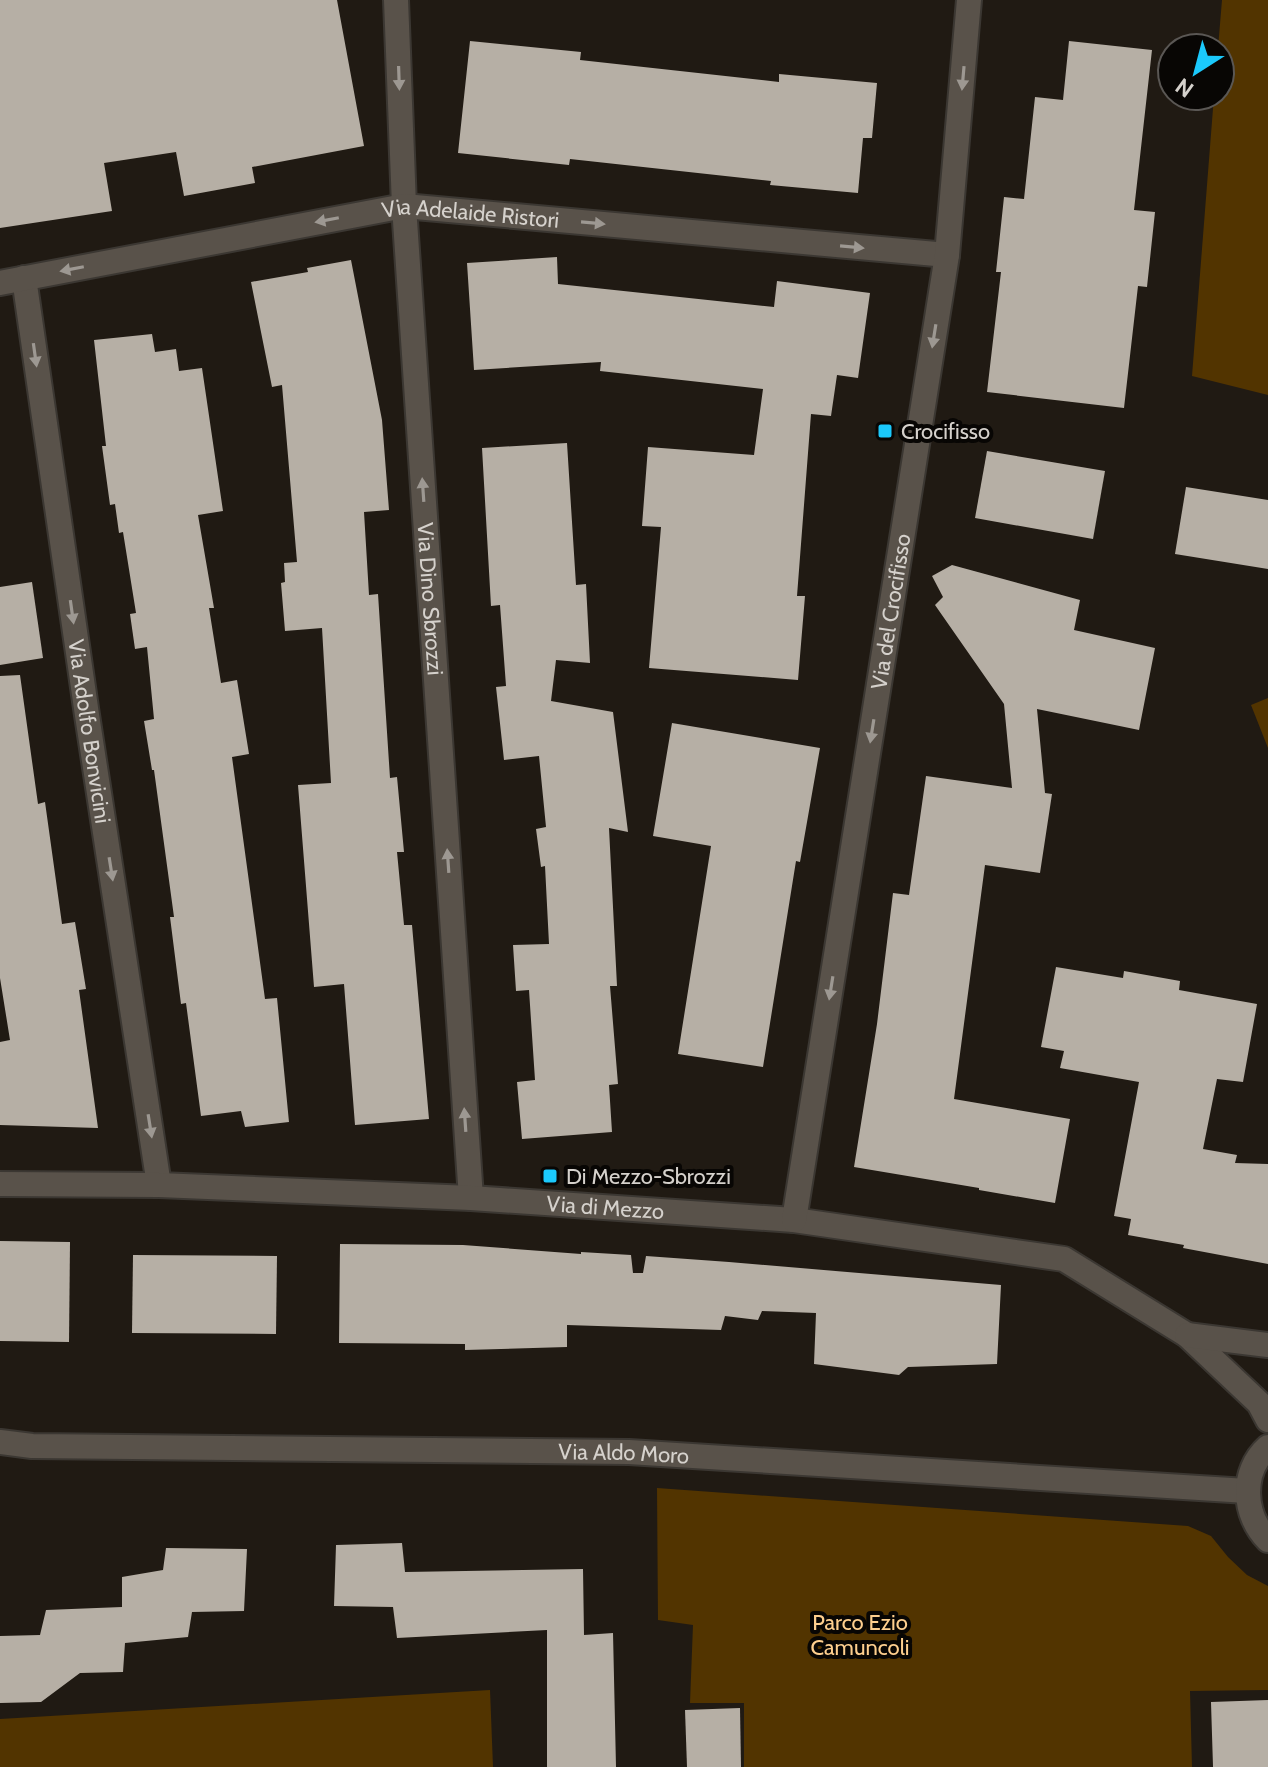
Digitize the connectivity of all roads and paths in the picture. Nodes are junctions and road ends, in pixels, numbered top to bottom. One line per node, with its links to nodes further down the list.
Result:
1 (396, 0): 3 (street, Via Dino Sbrozzi, one-way to 3)
2 (969, 0): 4 (street, Via del Crocifisso, one-way to 4)
3 (404, 206): 4 (street, Via Adelaide Ristori, one-way to 4); 5 (street, Via Adelaide Ristori, one-way to 5); 8 (street, Via Dino Sbrozzi, one-way to 3)
4 (947, 255): 9 (street, Via del Crocifisso, one-way to 9)
5 (12, 280): 7 (street, Via Adolfo Bonvicini, one-way to 7)
6 (0, 1184): 7 (street, Via di Mezzo)
7 (159, 1185): 8 (street, Via di Mezzo)
8 (471, 1198): 9 (street, Via di Mezzo)
9 (794, 1220): 10 (street, Via di Mezzo)
10 (1187, 1335): 11 (street, Via di Mezzo); 12 (street, Via di Mezzo)
11 (1268, 1345)
12 (1268, 1420)
13 (0, 1442): 15 (street, Via Aldo Moro)
14 (1268, 1447): 15 (street)
15 (1247, 1491): 16 (street)
16 (1268, 1540)

